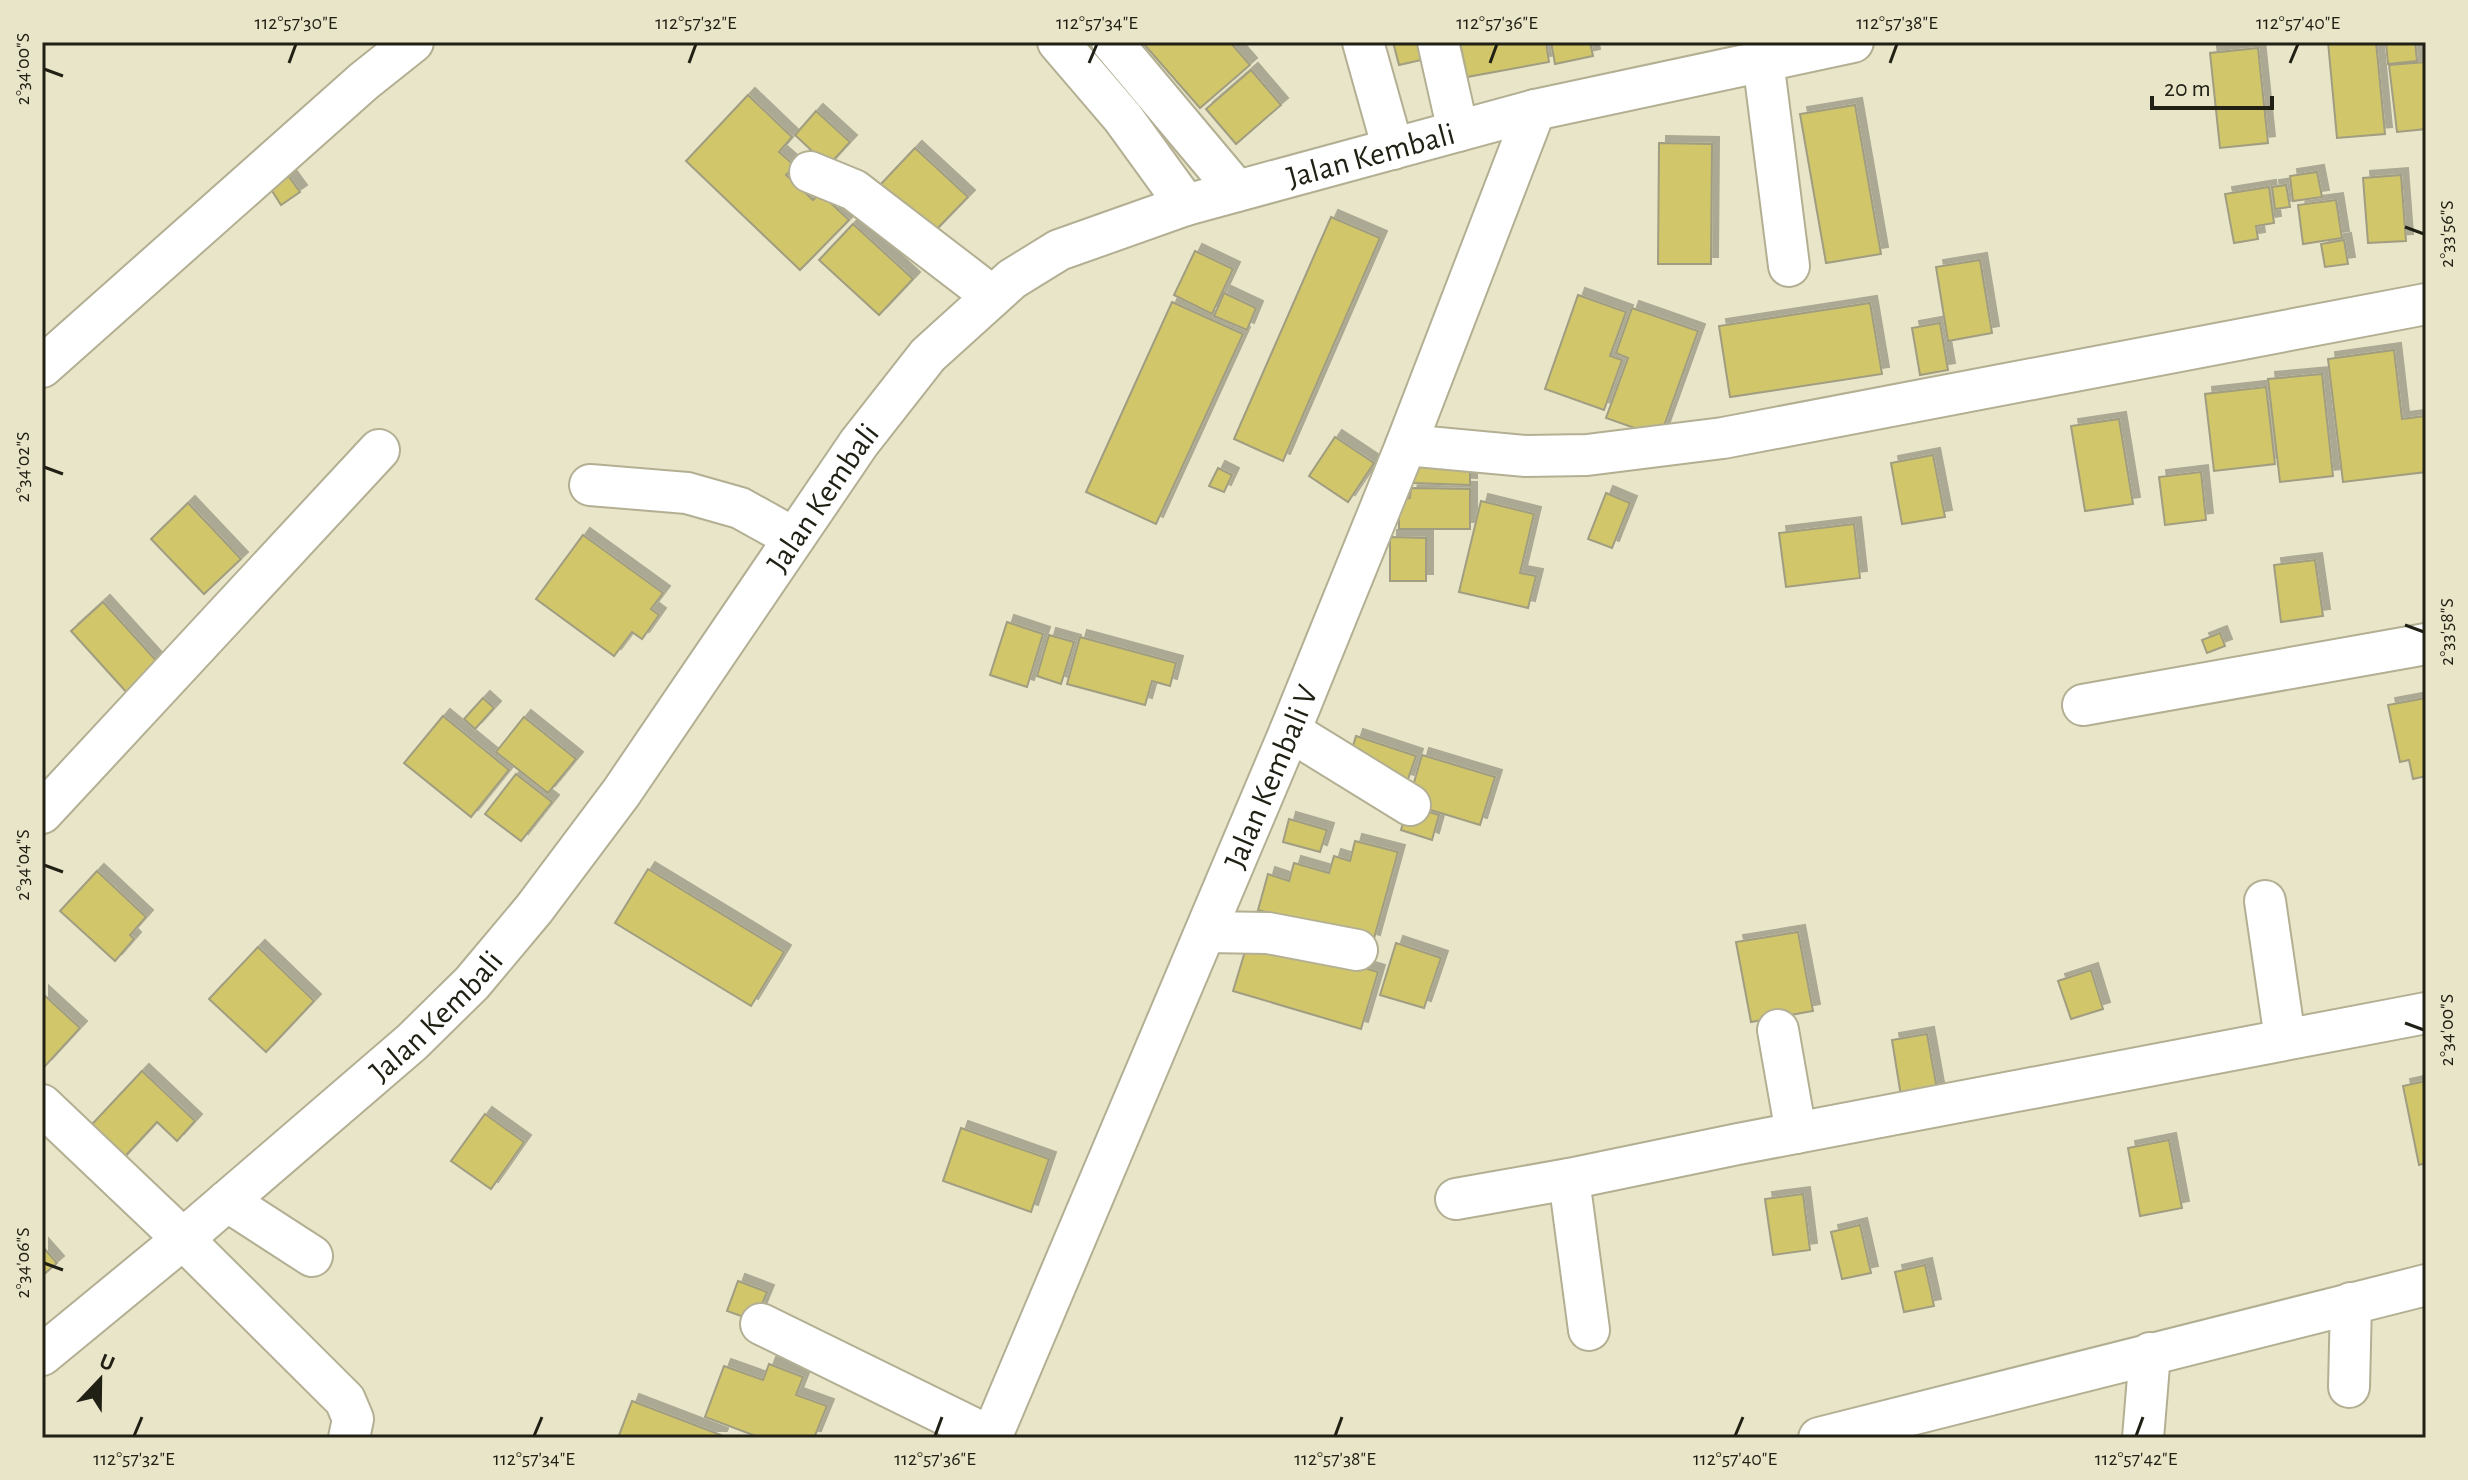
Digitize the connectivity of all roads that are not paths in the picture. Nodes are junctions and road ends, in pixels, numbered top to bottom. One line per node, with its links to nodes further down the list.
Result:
1 (413, 42): 17 (street)
2 (1058, 42): 13 (street)
3 (1112, 42): 12 (street)
4 (1363, 42): 10 (street)
5 (1438, 42): 9 (street)
6 (1853, 42): 7 (street, Jalan Kembali)
7 (1763, 60): 8 (street, Jalan Kembali); 14 (street)
8 (1535, 110): 9 (street, Jalan Kembali); 18 (street, Jalan Kembali V)
9 (1458, 131): 10 (street, Jalan Kembali)
10 (1393, 149): 12 (street, Jalan Kembali)
11 (810, 172): 15 (street)
12 (1237, 191): 13 (street, Jalan Kembali)
13 (1186, 205): 15 (street, Jalan Kembali)
14 (1789, 266)
15 (992, 296): 21 (street, Jalan Kembali)
16 (2426, 304): 18 (street)
17 (42, 367)
18 (1406, 445): 24 (street, Jalan Kembali V)
19 (379, 450): 26 (street)
20 (590, 485): 21 (street)
21 (794, 538): 37 (street, Jalan Kembali)
22 (2426, 644): 23 (street)
23 (2083, 705)
24 (1290, 731): 25 (street); 28 (street, Jalan Kembali V)
25 (1410, 805)
26 (42, 813)
27 (2265, 901): 32 (street)
28 (1206, 932): 29 (street); 47 (street, Jalan Kembali V)
29 (1357, 950)
30 (2426, 1013): 32 (street)
31 (1778, 1030): 34 (street)
32 (2285, 1039): 34 (street)
33 (42, 1105): 38 (street)
34 (1796, 1133): 35 (street)
35 (1569, 1179): 36 (street); 43 (street)
36 (1456, 1199)
37 (227, 1201): 38 (street, Jalan Kembali); 39 (street)
38 (183, 1239): 45 (street, Jalan Kembali); 48 (street)
39 (312, 1256)
40 (2426, 1285): 41 (street)
41 (2351, 1303): 44 (street); 46 (street)
42 (761, 1324): 47 (street)
43 (1589, 1330)
44 (2150, 1353): 49 (street); 50 (street)
45 (42, 1355)
46 (2349, 1387)
47 (991, 1437)
48 (349, 1438)
49 (1819, 1438)
50 (2143, 1438)

